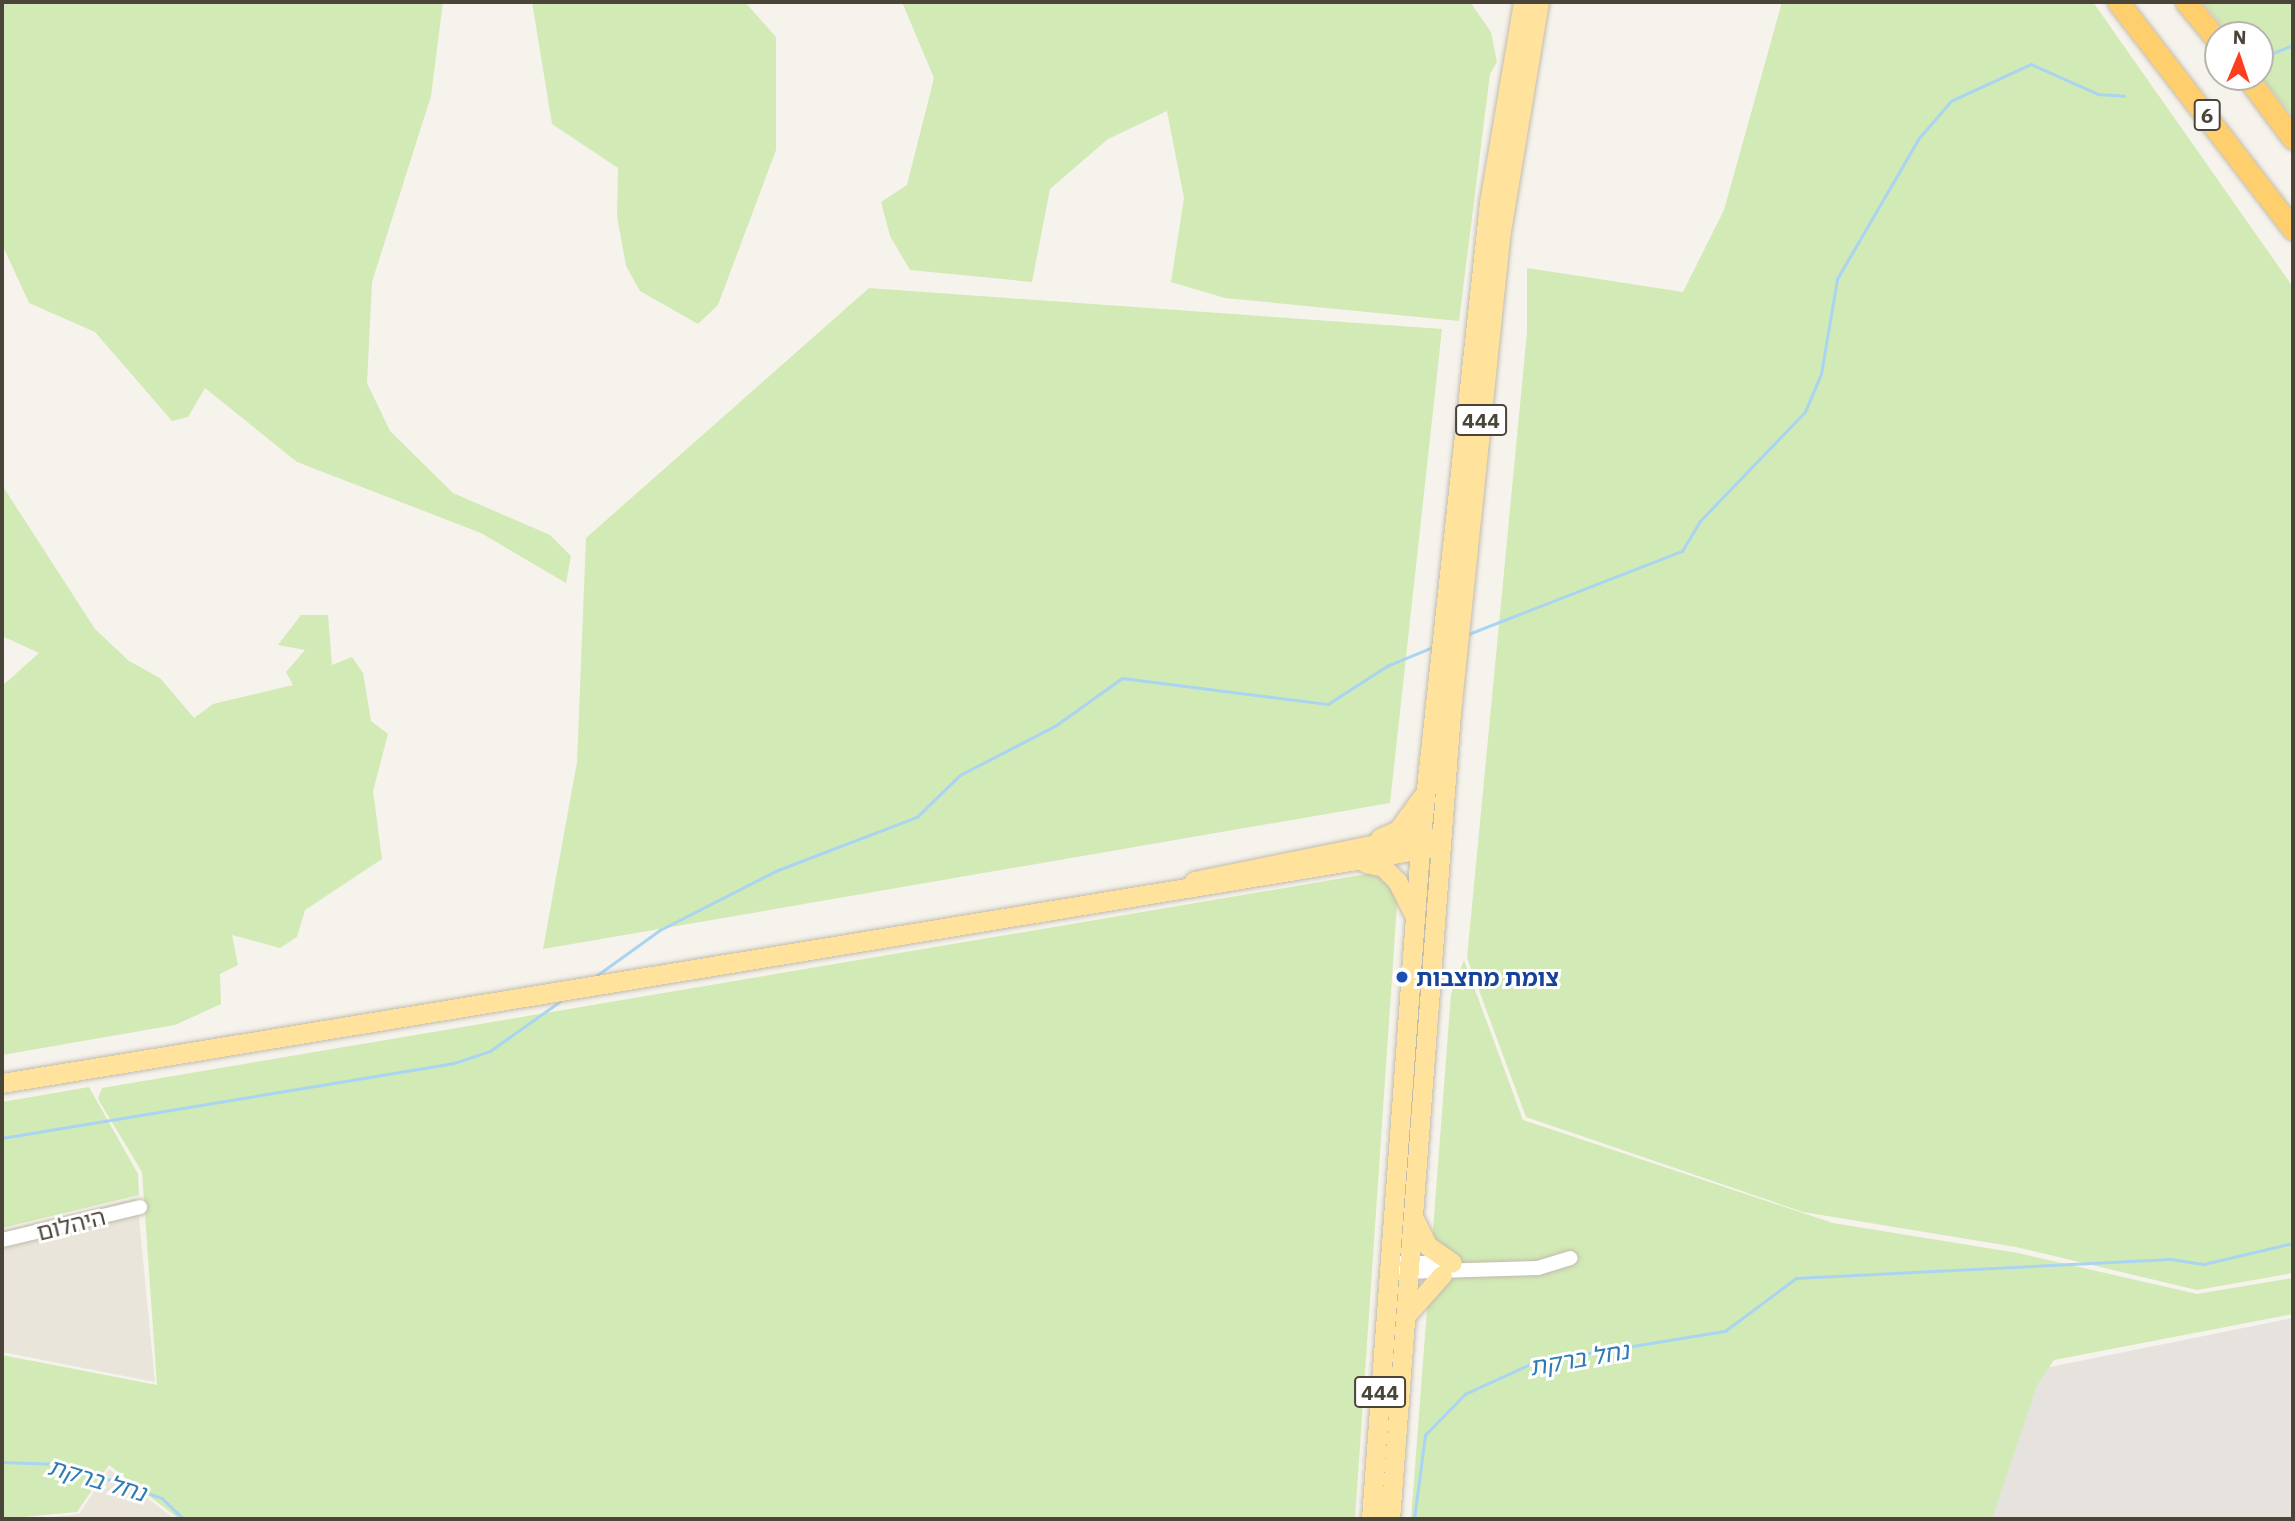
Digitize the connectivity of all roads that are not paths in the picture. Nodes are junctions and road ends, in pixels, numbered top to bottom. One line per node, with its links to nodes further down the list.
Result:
1 (1524, 2): 9 (main road, 444)
2 (1539, 2): 10 (main road, 444)
3 (2118, 2): 8 (highway, 6)
4 (2186, 2): 5 (highway)
5 (2204, 24)
6 (2257, 91): 7 (highway, 6)
7 (2293, 139)
8 (2293, 229)
9 (1428, 787): 11 (main road, 444); 12 (main road)
10 (1443, 841): 11 (main road); 16 (main road, 444)
11 (1420, 844): 12 (main road); 13 (main road, 444)
12 (1361, 855): 13 (main road); 14 (main road)
13 (1415, 917): 19 (main road, 444)
14 (2, 1083)
15 (140, 1207): 17 (street, היהלום)
16 (1413, 1217): 20 (main road, 444); 21 (main road)
17 (2, 1240)
18 (1571, 1258): 21 (street)
19 (1388, 1266): 20 (street); 23 (main road, 444)
20 (1409, 1268): 21 (street); 22 (main road, 444)
21 (1447, 1269): 22 (main road)
22 (1406, 1317): 24 (main road, 444)
23 (1371, 1519)
24 (1390, 1519)

